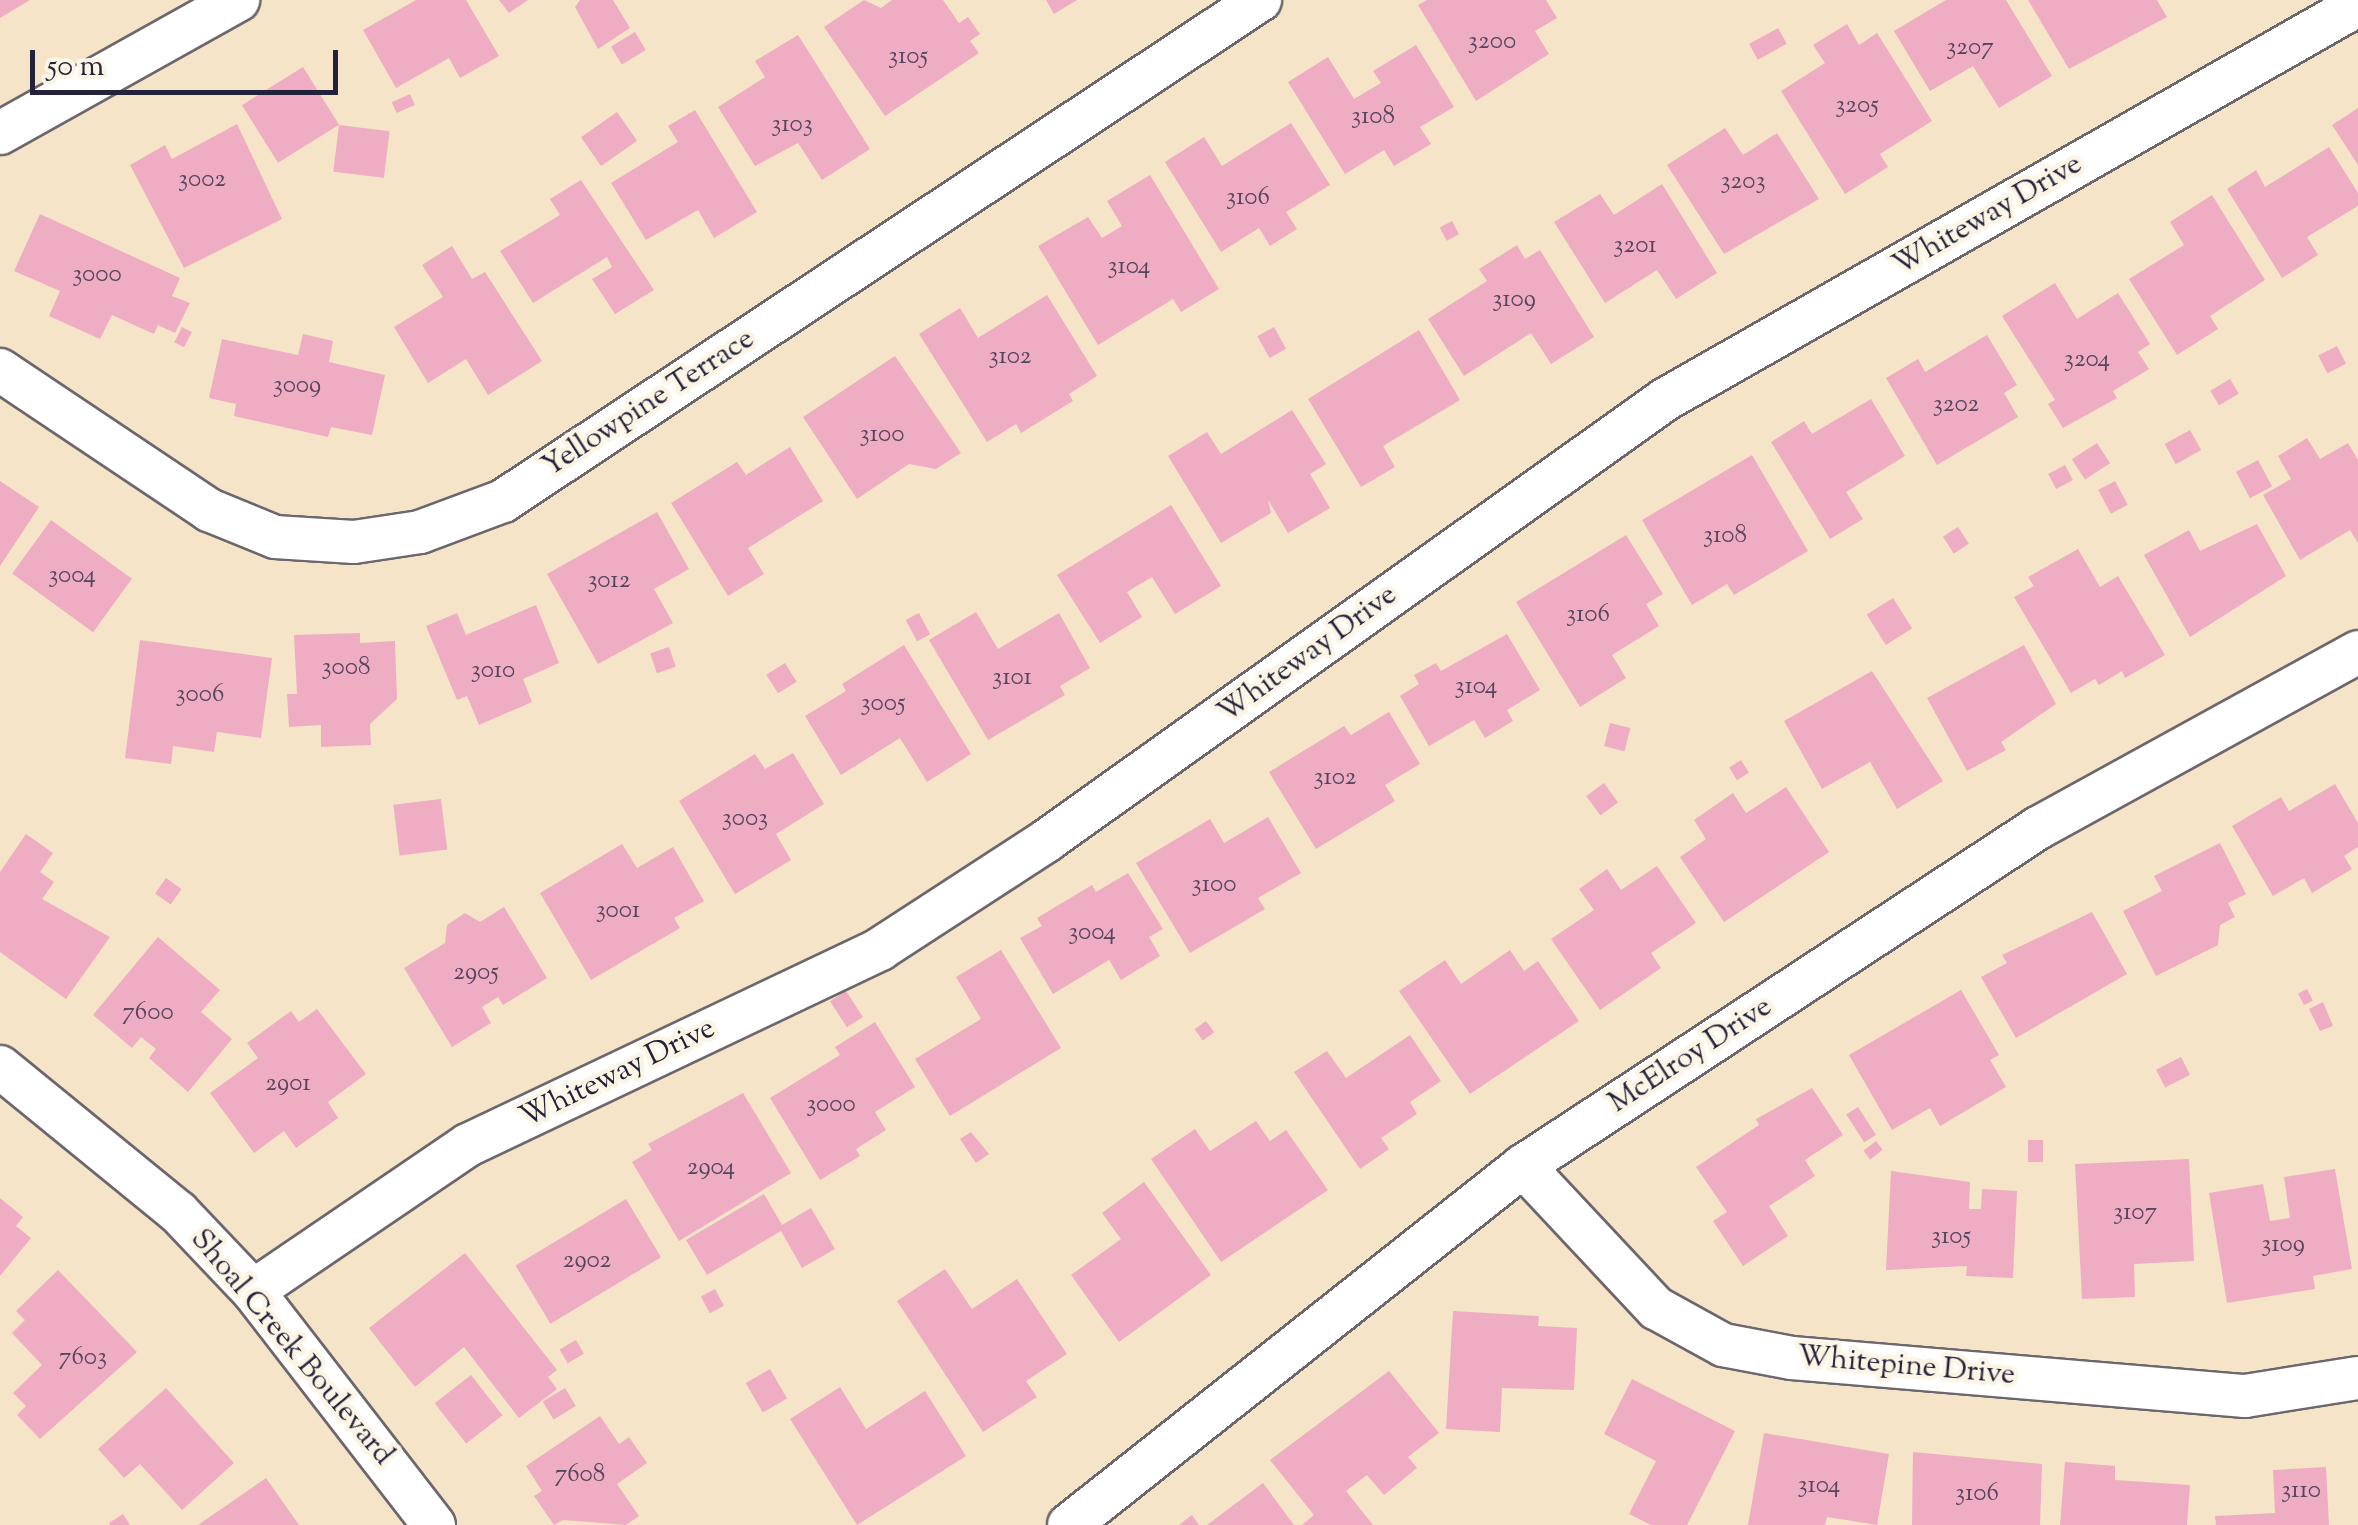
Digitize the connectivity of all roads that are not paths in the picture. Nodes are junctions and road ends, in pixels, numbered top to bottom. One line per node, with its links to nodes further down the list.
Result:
1 (238, 0): 4 (street)
2 (1260, 0): 5 (street, Yellowpine Terrace)
3 (2358, 5): 9 (street, Whiteway Drive)
4 (0, 133)
5 (0, 370)
6 (2358, 652): 8 (street, McElroy Drive)
7 (0, 1068): 9 (street, Shoal Creek Boulevard)
8 (1523, 1166): 10 (street, Whitepine Drive); 12 (street, McElroy Drive)
9 (252, 1291): 11 (street, Shoal Creek Boulevard)
10 (2358, 1378)
11 (434, 1525)
12 (1069, 1525)

